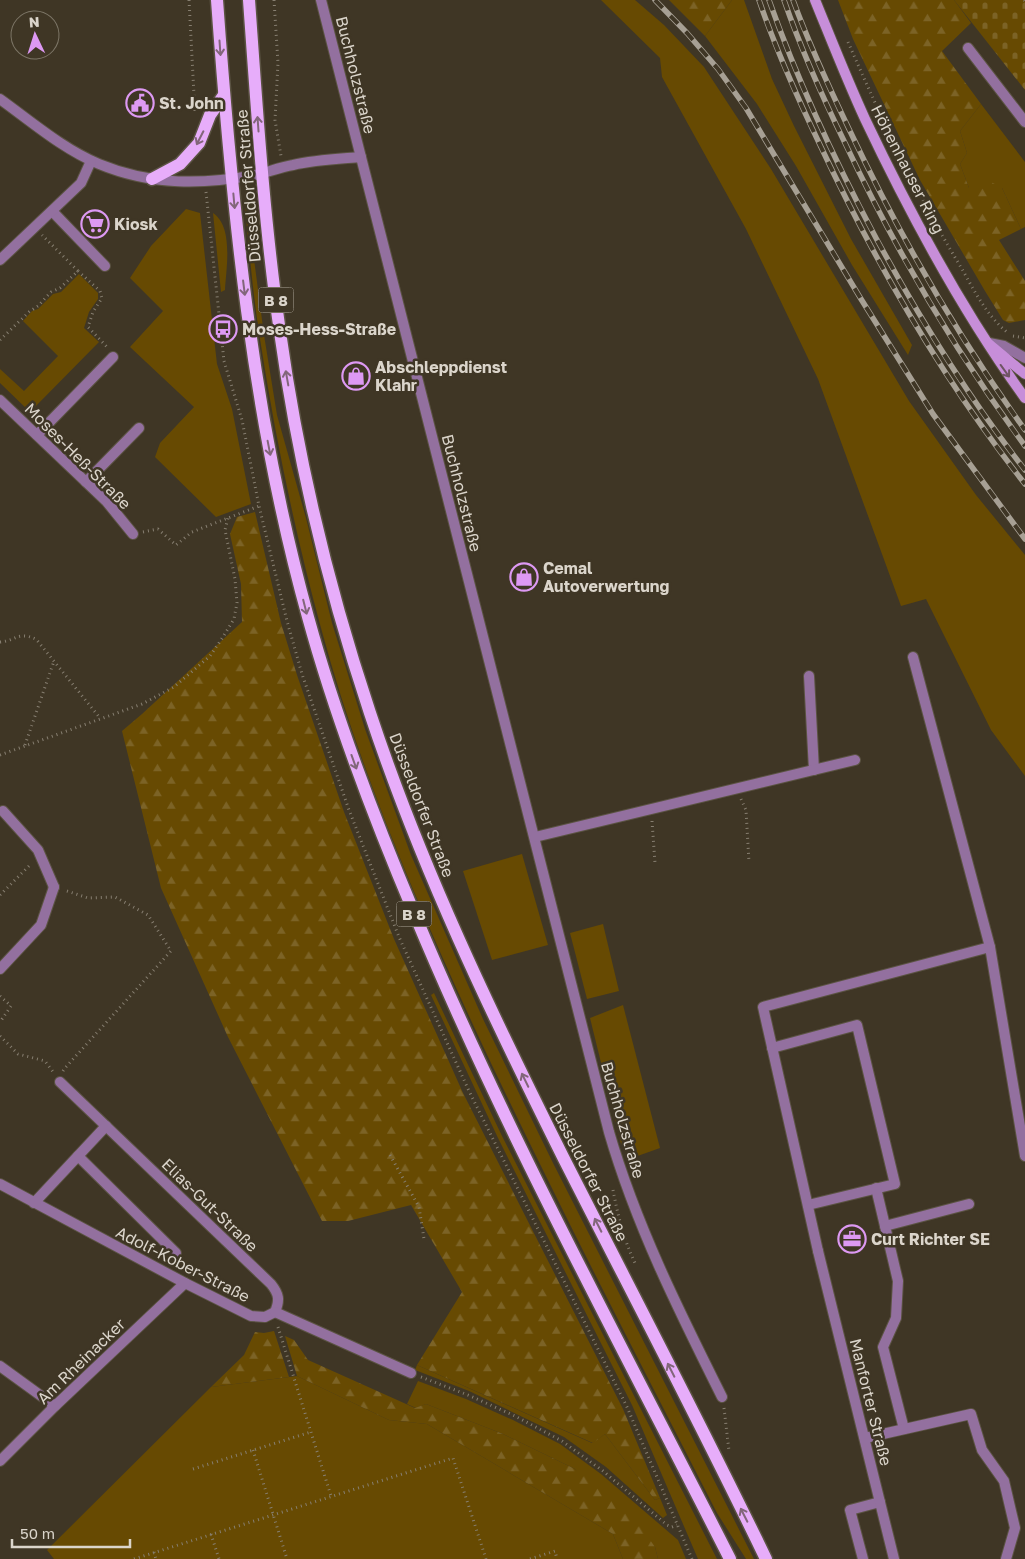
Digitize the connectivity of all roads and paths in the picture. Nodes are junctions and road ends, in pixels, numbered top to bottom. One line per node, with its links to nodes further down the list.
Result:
1 (189, 0): 12 (path)
2 (217, 0): 9 (main road, Düsseldorfer Straße / B 8, one-way to 9)
3 (249, 0): 16 (main road, Düsseldorfer Straße / B 8, one-way to 3)
4 (274, 0): 15 (path)
5 (321, 0): 13 (street, Buchholzstraße)
6 (814, 0): 26 (street, Höhenhauser Ring)
7 (846, 40): 24 (path)
8 (968, 48): 11 (street)
9 (224, 95): 12 (main road, one-way to 12); 18 (main road, Düsseldorfer Straße / B 8)
10 (0, 100): 14 (street, Buchholzstraße)
11 (1025, 122)
12 (198, 143): 17 (main road)
13 (361, 157): 15 (street, Buchholzstraße); 50 (street, Buchholzstraße)
14 (91, 161): 17 (street, Buchholzstraße); 19 (street)
15 (282, 167): 16 (street, Buchholzstraße)
16 (262, 173): 18 (street, Buchholzstraße); 103 (main road, Düsseldorfer Straße / B 8, one-way to 16)
17 (152, 179): 18 (street, Buchholzstraße)
18 (232, 179): 102 (main road, Düsseldorfer Straße / B 8, one-way to 102)
19 (52, 211): 20 (street); 22 (street)
20 (34, 228): 21 (street); 23 (path)
21 (0, 260)
22 (105, 266)
23 (78, 270): 25 (path); 27 (path)
24 (1025, 338)
25 (0, 340)
26 (989, 343): 28 (street); 29 (street, Höhenhauser Ring); 30 (street, Höhenhauser Ring, one-way to 30)
27 (113, 357): 33 (street)
28 (1025, 358)
29 (1025, 374)
30 (1025, 398)
31 (0, 400): 33 (street, Moses-Heß-Straße)
32 (140, 428): 34 (street)
33 (37, 435): 34 (street, Moses-Heß-Straße)
34 (86, 482): 37 (street, Moses-Heß-Straße)
35 (259, 506): 36 (path)
36 (228, 518): 37 (path); 42 (path)
37 (133, 534)
38 (0, 642): 40 (path)
39 (913, 657): 56 (street)
40 (55, 660): 42 (path); 43 (path)
41 (809, 676): 46 (street)
42 (100, 718): 43 (path)
43 (25, 745): 44 (path)
44 (0, 755)
45 (855, 760): 46 (street)
46 (814, 770): 47 (street)
47 (736, 789): 48 (street); 52 (path)
48 (651, 809): 50 (street); 53 (path)
49 (3, 811): 51 (street)
50 (535, 837): 80 (street, Buchholzstraße)
51 (40, 854): 54 (street); 55 (path)
52 (749, 862)
53 (655, 863)
54 (54, 887): 57 (street); 62 (path)
55 (0, 895)
56 (990, 947): 61 (street, Manforter Straße); 66 (street)
57 (0, 969)
58 (0, 996): 59 (path)
59 (0, 1022)
60 (0, 1036): 62 (path)
61 (772, 1048): 68 (street); 71 (street, Manforter Straße)
62 (60, 1082): 63 (street, Elias-Gut-Straße)
63 (106, 1126): 65 (street); 76 (street, Elias-Gut-Straße)
64 (390, 1154): 73 (path)
65 (78, 1156): 69 (street); 74 (street)
66 (1025, 1156)
67 (0, 1184): 69 (street, Adolf-Kober-Straße)
68 (876, 1188): 71 (street); 72 (street)
69 (34, 1203): 75 (street, Adolf-Kober-Straße)
70 (969, 1204): 72 (street)
71 (808, 1205): 84 (street, Manforter Straße)
72 (886, 1226): 82 (street)
73 (424, 1239)
74 (176, 1253)
75 (185, 1283): 76 (street, Adolf-Kober-Straße); 81 (street, Am Rheinacker)
76 (275, 1312): 79 (street)
77 (280, 1337): 83 (path)
78 (0, 1366): 81 (street)
79 (411, 1373): 92 (path)
80 (722, 1397): 86 (path)
81 (55, 1406): 87 (street, Am Rheinacker)
82 (904, 1429): 84 (street); 106 (street)
83 (311, 1432): 85 (path); 89 (path)
84 (865, 1438): 90 (street, Manforter Straße)
85 (253, 1450): 88 (path); 91 (path)
86 (730, 1457)
87 (0, 1461)
88 (193, 1469)
89 (331, 1496): 91 (path); 99 (path)
90 (880, 1502): 104 (street); 105 (street, Manforter Straße)
91 (273, 1514): 93 (path); 98 (path)
92 (678, 1525)
93 (211, 1534): 94 (path); 97 (path)
94 (154, 1552): 95 (path); 96 (path)
95 (134, 1559)
96 (156, 1559)
97 (219, 1559)
98 (287, 1559)
99 (486, 1559)
100 (530, 1559): 101 (path)
101 (557, 1559)
102 (730, 1559)
103 (766, 1559)
104 (863, 1559)
105 (894, 1559)
106 (1006, 1559)

